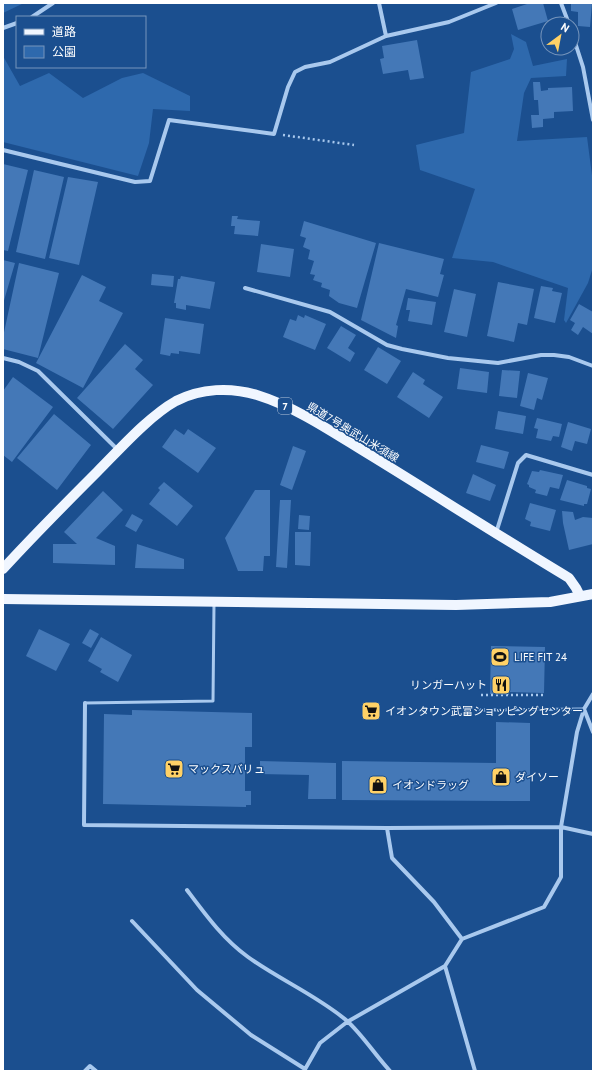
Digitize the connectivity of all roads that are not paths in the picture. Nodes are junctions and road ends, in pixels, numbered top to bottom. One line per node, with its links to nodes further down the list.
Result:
1 (54, 3): 5 (street)
2 (378, 3): 9 (street)
3 (496, 3): 9 (street)
4 (561, 3): 6 (street)
5 (34, 16)
6 (566, 16)
7 (16, 23): 8 (street)
8 (3, 28)
9 (386, 36): 12 (street)
10 (579, 56): 11 (street)
11 (593, 120)
12 (3, 150)
13 (245, 288): 15 (street)
14 (3, 358): 16 (street)
15 (593, 366)
16 (118, 450): 18 (main road, 県道7号奥武山米須線 / 7); 19 (main road, 県道7号奥武山米須線 / 7)
17 (593, 475): 18 (street)
18 (496, 534): 21 (main road, 県道7号奥武山米須線 / 7)
19 (3, 569)
20 (593, 594): 21 (main road)
21 (580, 596): 23 (main road)
22 (3, 599): 23 (main road)
23 (214, 602): 25 (lane)
24 (593, 694): 26 (street)
25 (85, 703): 30 (street)
26 (584, 709): 27 (lane); 28 (street); 29 (street)
27 (480, 710)
28 (593, 732)
29 (561, 827): 30 (street); 31 (street); 34 (street)
30 (387, 828): 34 (street)
31 (593, 834)
32 (187, 890): 36 (street)
33 (132, 921): 37 (street)
34 (462, 939): 35 (street)
35 (445, 966): 36 (street); 41 (street)
36 (347, 1022): 37 (street); 40 (street)
37 (304, 1070)
38 (85, 1071): 39 (street)
39 (96, 1071)
40 (390, 1071)
41 (475, 1071)

